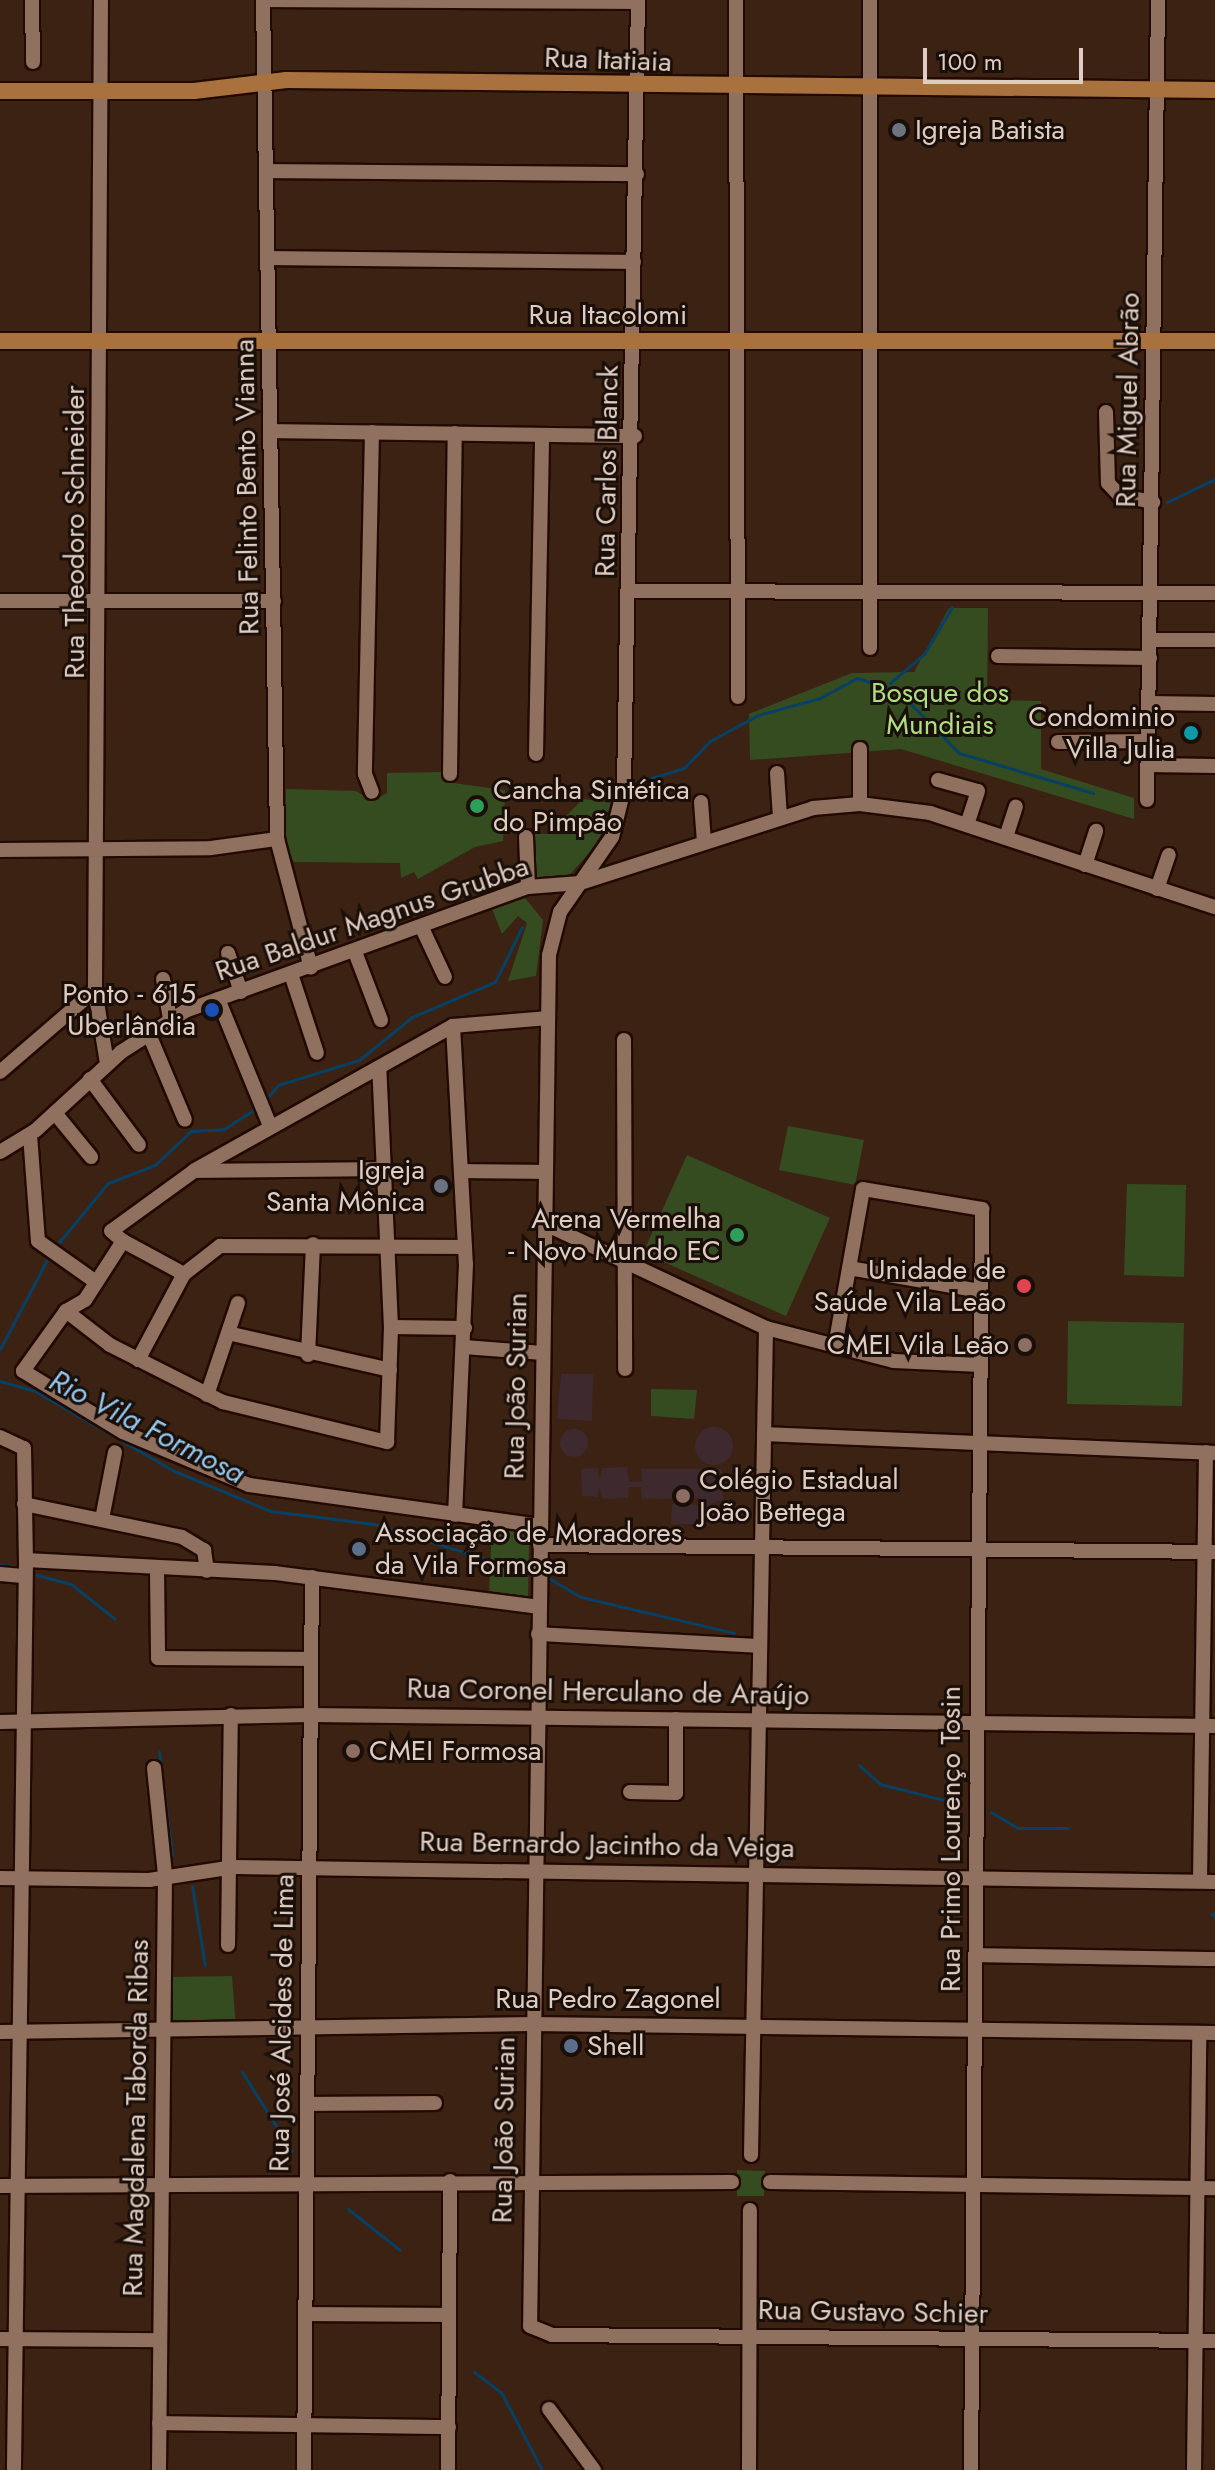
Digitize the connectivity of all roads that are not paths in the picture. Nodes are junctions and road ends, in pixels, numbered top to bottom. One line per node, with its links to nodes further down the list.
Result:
1 (32, 0): 8 (street)
2 (101, 0): 16 (street, Rua Theodoro Schneider)
3 (263, 0): 7 (street); 9 (street, Rua Felinto Bento Vianna)
4 (736, 0): 11 (street)
5 (870, 0): 12 (street)
6 (1158, 0): 13 (street, Rua Miguel Abrão)
7 (638, 1): 10 (street, Rua Carlos Blanck)
8 (33, 62)
9 (265, 82): 10 (main road, Rua Itatiaia); 16 (main road, Rua Itatiaia); 17 (street, Rua Felinto Bento Vianna)
10 (637, 87): 11 (main road, Rua Itatiaia); 18 (street, Rua Carlos Blanck)
11 (735, 89): 12 (main road, Rua Itatiaia); 24 (street)
12 (869, 89): 13 (main road, Rua Itatiaia); 25 (street)
13 (1157, 90): 14 (main road, Rua Itatiaia); 26 (street, Rua Miguel Abrão)
14 (1215, 90)
15 (0, 91): 16 (main road, Rua Itatiaia)
16 (102, 91): 23 (street, Rua Theodoro Schneider)
17 (268, 171): 18 (street); 19 (street, Rua Felinto Bento Vianna)
18 (637, 174): 20 (street, Rua Carlos Blanck)
19 (270, 258): 20 (street); 21 (street, Rua Felinto Bento Vianna)
20 (634, 262): 28 (street, Rua Carlos Blanck)
21 (272, 337): 23 (main road, Rua Itacolomi); 28 (main road, Rua Itacolomi); 30 (street, Rua Felinto Bento Vianna)
22 (0, 341): 23 (main road, Rua Itacolomi)
23 (101, 341): 42 (street, Rua Theodoro Schneider)
24 (738, 341): 25 (main road, Rua Itacolomi); 28 (main road, Rua Itacolomi); 37 (street)
25 (870, 341): 26 (main road, Rua Itacolomi); 38 (street)
26 (1155, 341): 27 (main road, Rua Itacolomi); 35 (street, Rua Miguel Abrão)
27 (1215, 341)
28 (635, 343): 34 (street, Rua Carlos Blanck)
29 (1106, 412): 35 (street)
30 (273, 431): 31 (street); 43 (street, Rua Felinto Bento Vianna)
31 (372, 432): 32 (street); 61 (street)
32 (455, 433): 33 (street); 59 (street)
33 (542, 435): 34 (street); 55 (street)
34 (635, 436): 36 (street, Rua Carlos Blanck)
35 (1153, 502): 39 (street, Rua Miguel Abrão)
36 (630, 591): 37 (street); 77 (street, Rua Carlos Blanck)
37 (738, 591): 38 (street); 49 (street)
38 (870, 592): 39 (street); 46 (street)
39 (1151, 593): 40 (street); 44 (street, Rua Miguel Abrão)
40 (1215, 593)
41 (0, 601): 42 (street)
42 (102, 601): 43 (street); 73 (street, Rua Theodoro Schneider)
43 (274, 601): 71 (street, Rua Felinto Bento Vianna)
44 (1150, 640): 45 (street); 48 (street, Rua Miguel Abrão)
45 (1215, 640)
46 (870, 648)
47 (998, 656): 48 (street)
48 (1150, 658): 50 (street, Rua Miguel Abrão)
49 (738, 697)
50 (1149, 703): 51 (street); 52 (street, Rua Miguel Abrão)
51 (1215, 704)
52 (1148, 741): 53 (street); 56 (street, Rua Miguel Abrão)
53 (1058, 742)
54 (860, 749): 64 (street)
55 (536, 754)
56 (1148, 765): 57 (street); 62 (street, Rua Miguel Abrão)
57 (1215, 766)
58 (777, 773): 66 (street)
59 (450, 774)
60 (938, 780): 67 (street)
61 (372, 792)
62 (1147, 800)
63 (701, 802): 72 (street)
64 (860, 804): 66 (street, Rua Baldur Magnus Grubba); 67 (street, Rua Baldur Magnus Grubba)
65 (1016, 807): 70 (street)
66 (780, 817): 72 (street, Rua Baldur Magnus Grubba)
67 (967, 824): 70 (street, Rua Baldur Magnus Grubba)
68 (1096, 831): 76 (street)
69 (526, 837): 78 (street)
70 (1006, 837): 76 (street, Rua Baldur Magnus Grubba)
71 (277, 839): 73 (street); 84 (street, Rua Felinto Bento Vianna)
72 (704, 842): 77 (street, Rua Baldur Magnus Grubba)
73 (99, 849): 74 (street); 88 (street, Rua Theodoro Schneider)
74 (0, 850)
75 (1169, 855): 79 (street)
76 (1085, 865): 79 (street, Rua Baldur Magnus Grubba)
77 (580, 883): 78 (street, Rua Baldur Magnus Grubba); 92 (street, Rua João Surian)
78 (528, 887): 81 (street, Rua Baldur Magnus Grubba)
79 (1157, 889): 80 (street, Rua Baldur Magnus Grubba)
80 (1215, 907)
81 (422, 928): 82 (street, Rua Baldur Magnus Grubba); 86 (street)
82 (355, 952): 84 (street, Rua Baldur Magnus Grubba); 93 (street)
83 (228, 953): 89 (street)
84 (311, 968): 85 (street, Rua Baldur Magnus Grubba)
85 (291, 974): 89 (street, Rua Baldur Magnus Grubba); 97 (street)
86 (445, 977)
87 (163, 979): 91 (street)
88 (95, 990): 98 (street, Rua Theodoro Schneider); 100 (street)
89 (241, 992): 90 (street, Rua Baldur Magnus Grubba)
90 (218, 999): 91 (street, Rua Baldur Magnus Grubba); 104 (street)
91 (170, 1018): 95 (street, Rua Baldur Magnus Grubba)
92 (548, 1018): 94 (street); 112 (street, Rua João Surian)
93 (381, 1020)
94 (453, 1026): 99 (street); 111 (street)
95 (148, 1032): 98 (street, Rua Baldur Magnus Grubba); 103 (street)
96 (624, 1040): 118 (street)
97 (317, 1053)
98 (107, 1063): 101 (street, Rua Baldur Magnus Grubba)
99 (379, 1067): 104 (street); 109 (street)
100 (0, 1072)
101 (90, 1079): 102 (street, Rua Baldur Magnus Grubba); 106 (street)
102 (55, 1113): 105 (street, Rua Baldur Magnus Grubba); 108 (street)
103 (185, 1120)
104 (270, 1126): 110 (street)
105 (30, 1135): 107 (street, Rua Baldur Magnus Grubba); 121 (street)
106 (139, 1145)
107 (0, 1152)
108 (91, 1157)
109 (386, 1169): 110 (street); 116 (street)
110 (194, 1171): 114 (street)
111 (463, 1171): 112 (street); 117 (street)
112 (546, 1172): 113 (street, Rua João Surian)
113 (545, 1224): 118 (street); 131 (street, Rua João Surian)
114 (123, 1241): 120 (street); 121 (street)
115 (313, 1244): 116 (street); 120 (street); 132 (street)
116 (389, 1245): 117 (street); 125 (street)
117 (465, 1247): 126 (street)
118 (622, 1259): 127 (street); 135 (street)
119 (849, 1268): 122 (street); 122 (street, Rua Primo Lourenço Tosin); 129 (street)
120 (184, 1274): 133 (street)
121 (96, 1282): 124 (street)
122 (981, 1291): 134 (street, Rua Primo Lourenço Tosin)
123 (238, 1303): 128 (street)
124 (66, 1311): 133 (street); 144 (street)
125 (391, 1327): 126 (street); 136 (street)
126 (465, 1328): 130 (street)
127 (766, 1328): 129 (street); 138 (street)
128 (232, 1334): 132 (street); 137 (street)
129 (836, 1341): 134 (street)
130 (464, 1347): 131 (street); 144 (street)
131 (543, 1353): 146 (street, Rua João Surian)
132 (308, 1355): 136 (street)
133 (138, 1360): 137 (street)
134 (981, 1365): 140 (street, Rua Primo Lourenço Tosin)
135 (625, 1369)
136 (390, 1370): 137 (street)
137 (207, 1395)
138 (764, 1434): 140 (street); 148 (street)
139 (0, 1437): 143 (street)
140 (980, 1443): 142 (street); 149 (street, Rua Primo Lourenço Tosin)
141 (115, 1452): 145 (street)
142 (1210, 1453): 150 (street)
143 (24, 1504): 145 (street); 151 (street)
144 (455, 1515): 146 (street)
145 (102, 1519): 153 (street)
146 (540, 1526): 147 (street, Rua João Surian)
147 (540, 1545): 148 (street); 156 (street, Rua João Surian)
148 (762, 1547): 149 (street); 158 (street)
149 (979, 1550): 150 (street); 167 (street, Rua Primo Lourenço Tosin)
150 (1210, 1552): 168 (street)
151 (25, 1568): 152 (street); 154 (street); 166 (street)
152 (157, 1570): 153 (street); 159 (street)
153 (207, 1571): 155 (street)
154 (0, 1574)
155 (312, 1577): 156 (street); 159 (street, Rua José Alcides de Lima)
156 (539, 1607): 157 (street, Rua João Surian)
157 (538, 1634): 158 (street); 162 (street, Rua João Surian)
158 (760, 1646): 164 (street)
159 (311, 1659): 161 (street, Rua José Alcides de Lima)
160 (231, 1715): 161 (street, Rua Coronel Herculano de Araújo); 166 (street, Rua Coronel Herculano de Araújo); 171 (street)
161 (310, 1715): 162 (street, Rua Coronel Herculano de Araújo); 172 (street, Rua José Alcides de Lima)
162 (537, 1718): 163 (street, Rua Coronel Herculano de Araújo); 173 (street, Rua João Surian)
163 (676, 1719): 164 (street, Rua Coronel Herculano de Araújo); 170 (street)
164 (759, 1720): 167 (street, Rua Coronel Herculano de Araújo); 174 (street)
165 (0, 1722): 166 (street, Rua Coronel Herculano de Araújo)
166 (22, 1722): 178 (street)
167 (978, 1723): 168 (street, Rua Coronel Herculano de Araújo); 176 (street, Rua Primo Lourenço Tosin)
168 (1209, 1726): 179 (street)
169 (154, 1768): 175 (street, Rua Magdalena Taborda Ribas)
170 (630, 1792)
171 (227, 1867): 172 (street, Rua Bernardo Jacintho da Veiga); 175 (street, Rua Bernardo Jacintho da Veiga); 180 (street)
172 (309, 1868): 173 (street, Rua Bernardo Jacintho da Veiga); 184 (street, Rua José Alcides de Lima)
173 (535, 1870): 174 (street, Rua Bernardo Jacintho da Veiga); 183 (street, Rua João Surian)
174 (756, 1873): 176 (street, Rua Bernardo Jacintho da Veiga); 185 (street)
175 (165, 1875): 178 (street, Rua Bernardo Jacintho da Veiga); 189 (street, Rua Magdalena Taborda Ribas)
176 (976, 1875): 179 (street, Rua Bernardo Jacintho da Veiga); 181 (street, Rua Primo Lourenço Tosin)
177 (0, 1878): 178 (street, Rua Bernardo Jacintho da Veiga)
178 (20, 1878): 188 (street)
179 (1208, 1882)
180 (228, 1945)
181 (976, 1955): 182 (street); 186 (street, Rua Primo Lourenço Tosin)
182 (1215, 1959)
183 (532, 2024): 184 (street, Rua Pedro Zagonel); 185 (street, Rua Pedro Zagonel); 195 (street, Rua João Surian)
184 (308, 2027): 189 (street, Rua Pedro Zagonel); 193 (street, Rua José Alcides de Lima)
185 (753, 2027): 186 (street, Rua Pedro Zagonel); 194 (street)
186 (975, 2030): 190 (street, Rua Pedro Zagonel); 199 (street, Rua Primo Lourenço Tosin)
187 (0, 2032): 188 (street, Rua Pedro Zagonel)
188 (18, 2033): 189 (street, Rua Pedro Zagonel); 201 (street)
189 (163, 2033): 204 (street, Rua Magdalena Taborda Ribas)
190 (1199, 2033): 191 (street, Rua Pedro Zagonel); 203 (street)
191 (1215, 2033)
192 (435, 2103): 193 (street)
193 (307, 2104): 202 (street, Rua José Alcides de Lima)
194 (751, 2155)
195 (530, 2179): 196 (street); 197 (street); 209 (street, Rua João Surian)
196 (450, 2181): 202 (street); 208 (street)
197 (732, 2182)
198 (770, 2182): 199 (street)
199 (974, 2185): 203 (street); 212 (street, Rua Primo Lourenço Tosin)
200 (0, 2186): 201 (street)
201 (17, 2186): 204 (street); 211 (street)
202 (306, 2186): 204 (street); 207 (street, Rua José Alcides de Lima)
203 (1198, 2187): 205 (street); 214 (street)
204 (162, 2188): 213 (street, Rua Magdalena Taborda Ribas)
205 (1215, 2188)
206 (750, 2210): 210 (street)
207 (305, 2314): 208 (street); 218 (street, Rua José Alcides de Lima)
208 (449, 2315): 219 (street)
209 (532, 2329): 210 (street, Rua Gustavo Schier)
210 (748, 2337): 212 (street, Rua Gustavo Schier); 225 (street)
211 (8, 2339): 213 (street); 220 (street)
212 (972, 2339): 214 (street, Rua Gustavo Schier); 226 (street, Rua Primo Lourenço Tosin)
213 (160, 2340): 217 (street, Rua Magdalena Taborda Ribas)
214 (1196, 2341): 215 (street, Rua Gustavo Schier); 227 (street)
215 (1215, 2341)
216 (549, 2409): 224 (street)
217 (159, 2423): 218 (street); 221 (street, Rua Magdalena Taborda Ribas)
218 (304, 2425): 219 (street); 222 (street, Rua José Alcides de Lima)
219 (449, 2427): 223 (street)
220 (14, 2470)
221 (159, 2470)
222 (304, 2470)
223 (448, 2470)
224 (594, 2470)
225 (749, 2470)
226 (971, 2470)
227 (1194, 2470)

